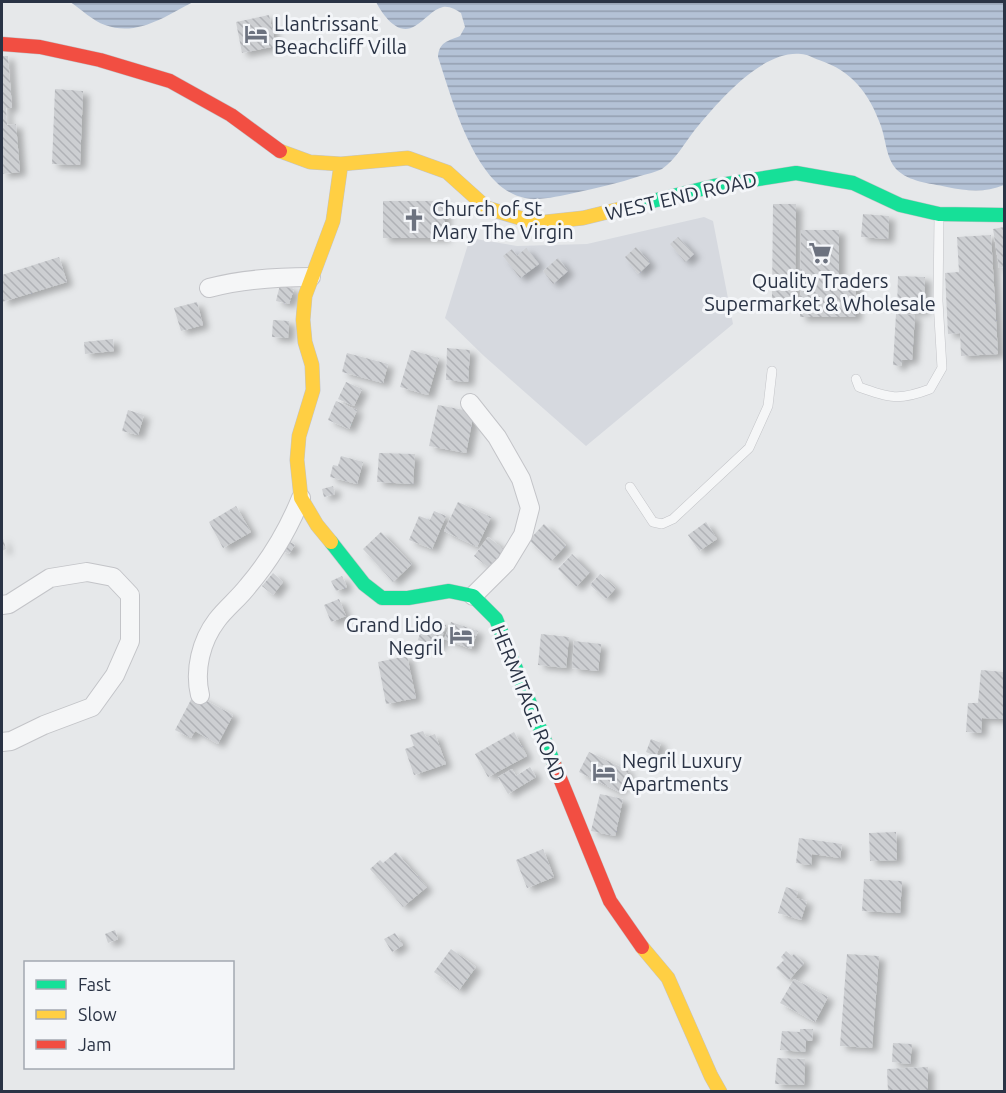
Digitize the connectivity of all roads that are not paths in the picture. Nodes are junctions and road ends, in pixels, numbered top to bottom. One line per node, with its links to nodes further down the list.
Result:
1 (2, 44): 2 (street, WEST END ROAD)
2 (341, 164): 3 (street, WEST END ROAD); 5 (street)
3 (939, 214): 4 (street, WEST END ROAD); 8 (lane)
4 (1005, 215)
5 (311, 277): 6 (street); 11 (street)
6 (209, 288)
7 (772, 371): 10 (lane)
8 (856, 379)
9 (470, 403): 12 (street)
10 (630, 487)
11 (301, 498): 12 (street); 14 (street)
12 (473, 596): 16 (street, HERMITAGE ROAD)
13 (2, 605): 15 (street)
14 (200, 695)
15 (2, 742)
16 (720, 1092)

